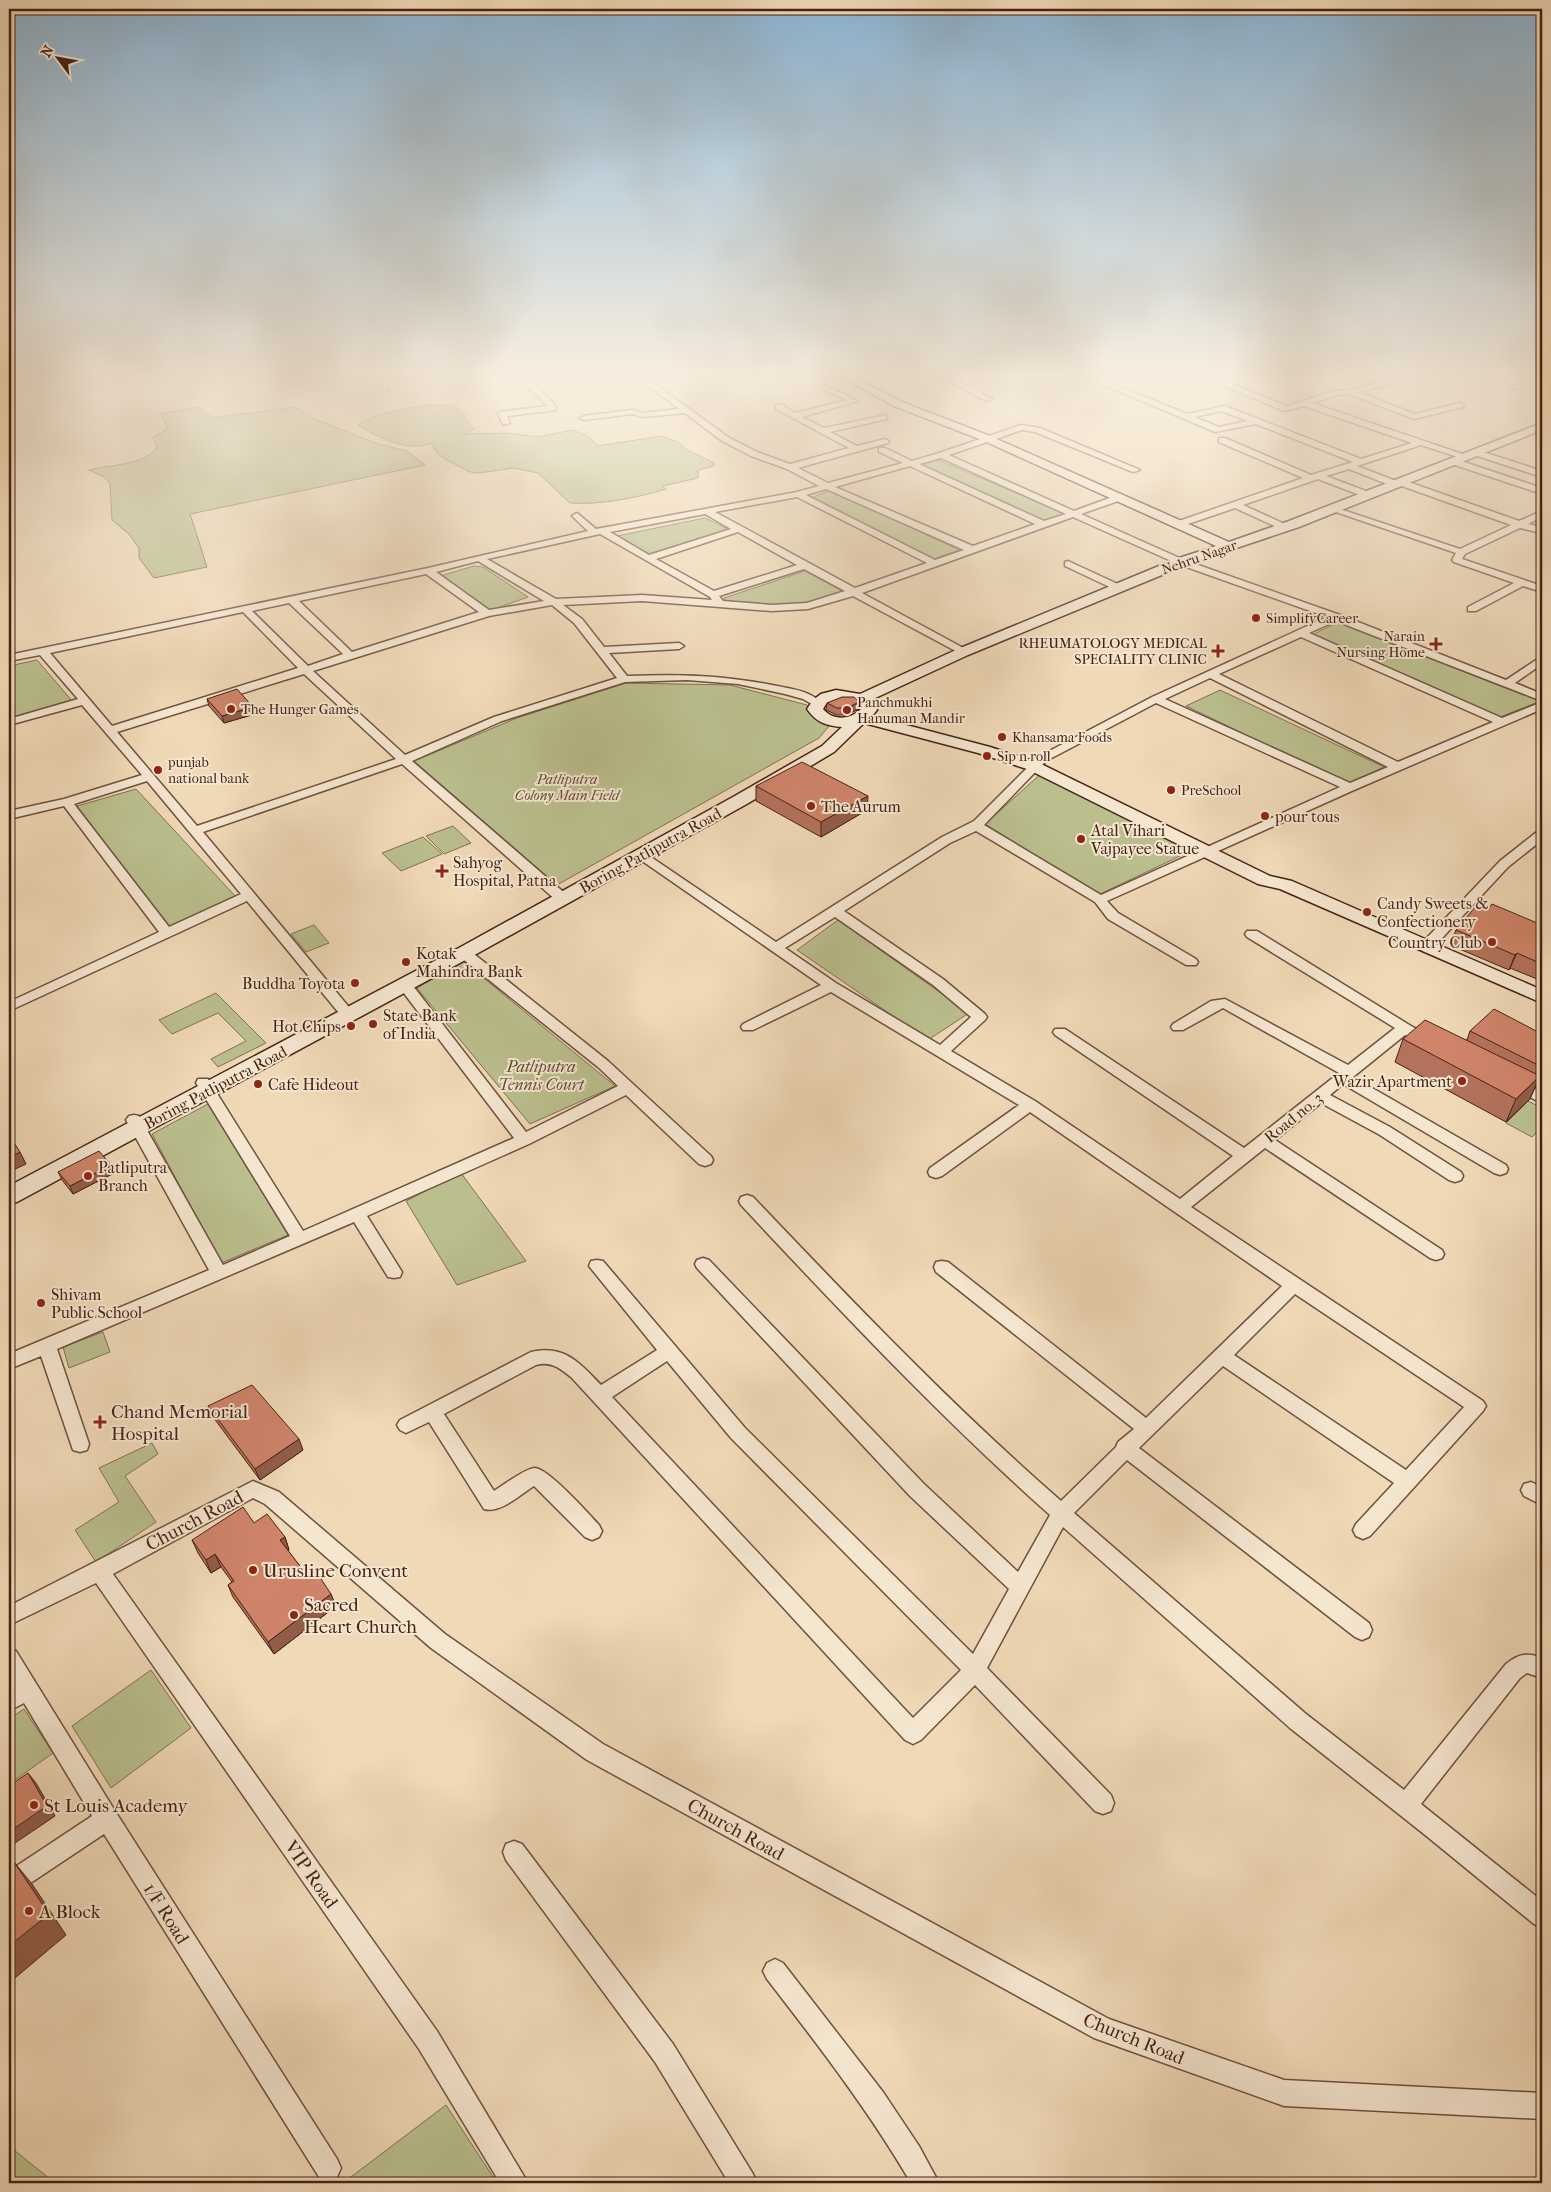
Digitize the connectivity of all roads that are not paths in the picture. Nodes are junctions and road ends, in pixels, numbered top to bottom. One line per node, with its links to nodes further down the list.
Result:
1 (806, 475): 13 (street)
2 (865, 475): 13 (street)
3 (936, 475): 24 (street)
4 (985, 475): 21 (street)
5 (1068, 475): 17 (street)
6 (1310, 475): 11 (street)
7 (1319, 475): 11 (street)
8 (1376, 475): 12 (street)
9 (1417, 475): 12 (street, Nehru Nagar)
10 (1495, 475): 14 (street)
11 (1314, 477): 16 (street); 18 (street)
12 (1398, 483): 16 (street, Nehru Nagar); 26 (street)
13 (826, 486): 15 (street); 32 (street)
14 (1542, 491)
15 (798, 494): 20 (street); 37 (street)
16 (1368, 495): 19 (street, Nehru Nagar)
17 (1118, 498): 21 (street); 25 (street)
18 (1235, 505): 25 (street); 27 (street)
19 (1332, 509): 27 (street, Nehru Nagar); 33 (street)
20 (706, 510): 28 (street); 30 (street)
21 (1072, 514): 24 (street); 36 (street)
22 (1542, 514): 26 (street)
23 (577, 516): 30 (street)
24 (1042, 524): 32 (street)
25 (1179, 524): 31 (street)
26 (1520, 524): 29 (street); 33 (street)
27 (1284, 527): 31 (street, Nehru Nagar)
28 (739, 529): 35 (street); 39 (street)
29 (1542, 530)
30 (598, 531): 34 (street); 35 (street)
31 (1230, 547): 36 (street, Nehru Nagar)
32 (971, 549): 37 (street)
33 (1461, 552): 41 (street)
34 (479, 558): 40 (street); 47 (street)
35 (649, 558): 45 (street)
36 (1181, 562): 42 (street, Nehru Nagar); 52 (street)
37 (934, 563): 44 (street)
38 (1068, 564): 42 (street)
39 (806, 565): 44 (street); 45 (street)
40 (428, 571): 46 (street); 51 (street)
41 (1522, 582): 43 (street); 49 (street)
42 (1119, 588): 57 (street, Nehru Nagar)
43 (1542, 589)
44 (854, 592): 48 (street); 57 (street)
45 (713, 594): 48 (street)
46 (292, 600): 50 (street); 58 (street)
47 (554, 602): 48 (street); 51 (street); 56 (street)
48 (721, 605)
49 (1472, 609)
50 (246, 610): 55 (street); 61 (street)
51 (487, 613): 58 (street)
52 (1336, 617): 53 (street); 64 (street)
53 (1301, 633): 62 (street); 72 (street)
54 (679, 646): 56 (street)
55 (42, 650): 59 (street); 67 (street)
56 (601, 650): 63 (street)
57 (963, 652): 70 (street, Nehru Nagar)
58 (351, 656): 61 (street)
59 (9, 658)
60 (1542, 659): 64 (street)
61 (306, 670): 73 (street); 74 (street)
62 (1210, 674): 66 (street); 76 (street)
63 (624, 679): 68 (street); 74 (street)
64 (1507, 684): 65 (street)
65 (1542, 698)
66 (1156, 699): 75 (street); 78 (street)
67 (84, 701): 71 (street); 73 (street)
68 (817, 704): 70 (street); 70 (street)
69 (1542, 705): 72 (street)
70 (858, 714): 75 (street); 79 (street, Boring Patliputra Road)
71 (9, 722)
72 (1502, 722): 76 (street)
73 (109, 732): 77 (street)
74 (404, 760): 83 (street); 88 (street)
75 (1037, 763): 82 (street); 85 (street)
76 (1398, 767): 78 (street)
77 (149, 778): 80 (street); 83 (street)
78 (1350, 787): 85 (street)
79 (735, 798): 86 (street, Boring Patliputra Road); 88 (street, Boring Patliputra Road)
80 (67, 802): 81 (street); 91 (street)
81 (9, 815)
82 (976, 826): 89 (street); 90 (street)
83 (195, 831): 87 (street)
84 (1542, 834): 93 (street)
85 (1214, 848): 89 (street); 93 (street)
86 (641, 856): 88 (street, Boring Patliputra Road); 94 (street)
87 (249, 895): 91 (street); 101 (street)
88 (560, 896): 95 (street, Boring Patliputra Road); 101 (street, Boring Patliputra Road)
89 (1100, 900): 96 (street)
90 (837, 912): 94 (street); 107 (street)
91 (167, 933): 100 (street)
92 (1252, 934): 104 (street)
93 (1427, 946): 99 (street)
94 (775, 949): 98 (street)
95 (464, 953): 97 (street, Boring Patliputra Road); 111 (street)
96 (1191, 962)
97 (405, 985): 101 (street, Boring Patliputra Road); 116 (street)
98 (831, 986): 102 (street); 107 (street)
99 (1542, 997)
100 (9, 1007)
101 (344, 1012): 110 (street, Boring Patliputra Road)
102 (748, 1027)
103 (1178, 1027): 108 (street)
104 (1406, 1029): 106 (street); 108 (street, Road no. 3)
105 (1060, 1032): 118 (street)
106 (1444, 1049)
107 (941, 1052): 114 (street)
108 (1346, 1075): 112 (street, Road no. 3); 120 (street)
109 (1502, 1078): 113 (street)
110 (205, 1087): 115 (street, Boring Patliputra Road); 128 (street)
111 (629, 1087): 116 (street); 119 (street)
112 (1320, 1096): 117 (street, Road no. 3); 122 (street)
113 (1542, 1098)
114 (1030, 1105): 121 (street); 126 (street)
115 (136, 1124): 123 (street, Boring Patliputra Road); 124 (street, Boring Patliputra Road); 134 (street)
116 (524, 1140): 127 (street)
117 (1264, 1140): 118 (street, Road no. 3); 129 (street)
118 (1244, 1156): 126 (street, Road no. 3)
119 (705, 1160)
120 (1500, 1170)
121 (936, 1172)
122 (1455, 1176)
123 (9, 1184)
124 (9, 1196)
125 (747, 1201): 147 (street)
126 (1179, 1208): 135 (street)
127 (357, 1213): 128 (street); 133 (street)
128 (300, 1238): 134 (street)
129 (1436, 1254)
130 (703, 1264): 151 (street)
131 (597, 1266): 137 (street)
132 (942, 1267): 143 (street)
133 (394, 1272)
134 (219, 1273): 136 (street)
135 (1294, 1285): 138 (street); 146 (street)
136 (47, 1346): 139 (street); 144 (street)
137 (669, 1351): 140 (street); 156 (street)
138 (1222, 1356): 143 (street); 146 (street)
139 (9, 1362)
140 (600, 1396): 141 (street); 156 (street)
141 (432, 1411): 142 (street); 149 (street)
142 (406, 1425)
143 (1146, 1428): 145 (street)
144 (80, 1444)
145 (1125, 1448): 147 (street); 153 (street)
146 (1407, 1481): 148 (street)
147 (1061, 1513): 151 (street); 160 (street)
148 (1364, 1530)
149 (592, 1531)
150 (98, 1571): 152 (street, Church Road); 166 (street, Church Road); 168 (street, VIP Road)
151 (1020, 1586): 156 (street)
152 (9, 1616)
153 (1362, 1630)
154 (9, 1658): 157 (street, 1/F Road)
155 (1542, 1668): 160 (street)
156 (975, 1670): 159 (street)
157 (28, 1688): 158 (street); 161 (street, 1/F Road)
158 (9, 1701)
159 (1102, 1803)
160 (1406, 1805): 164 (street)
161 (108, 1819): 163 (street); 167 (street, 1/F Road)
162 (514, 1852): 169 (street)
163 (9, 1884)
164 (1542, 1916)
165 (775, 1971): 170 (street)
166 (1542, 2106)
167 (328, 2168)
168 (515, 2183)
169 (744, 2183)
170 (926, 2183)

